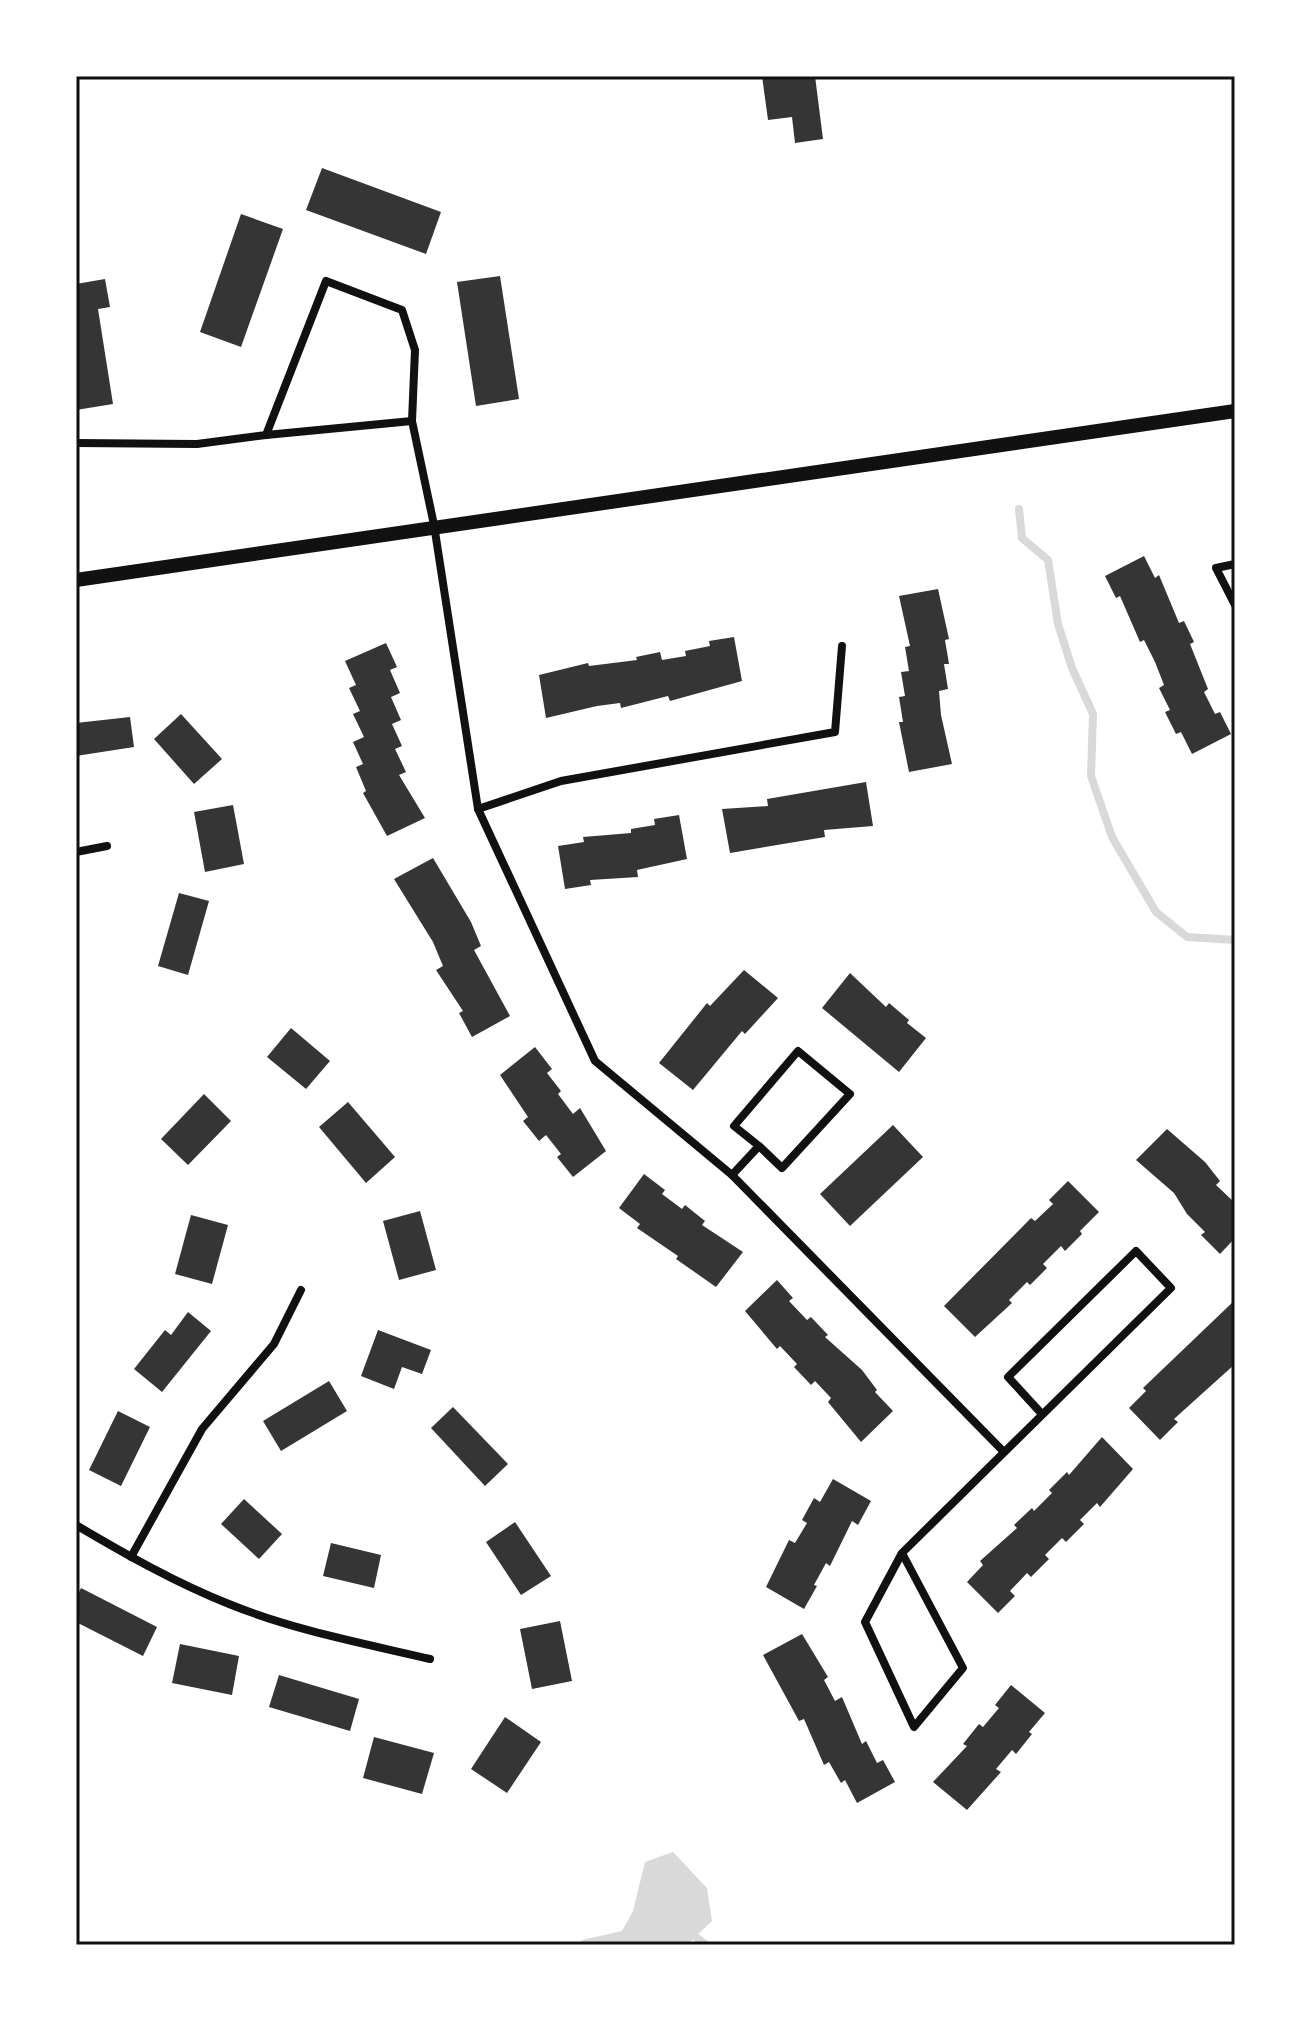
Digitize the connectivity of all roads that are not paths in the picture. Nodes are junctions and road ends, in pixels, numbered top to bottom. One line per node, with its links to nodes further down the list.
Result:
1 (1235, 411): 5 (street)
2 (412, 421): 3 (street); 3 (street); 5 (street)
3 (266, 435): 4 (street)
4 (76, 443)
5 (434, 525): 7 (street); 10 (street)
6 (1235, 564): 8 (street)
7 (76, 580)
8 (1235, 605)
9 (842, 646): 10 (street)
10 (478, 809): 14 (street)
11 (107, 846): 12 (street)
12 (76, 852)
13 (759, 1146): 13 (street); 14 (street)
14 (732, 1175): 17 (street)
15 (301, 1290): 20 (street)
16 (1041, 1413): 16 (street); 17 (street)
17 (1002, 1450): 19 (street)
18 (76, 1525): 20 (street)
19 (902, 1553): 19 (street)
20 (131, 1557): 21 (street)
21 (430, 1659)

